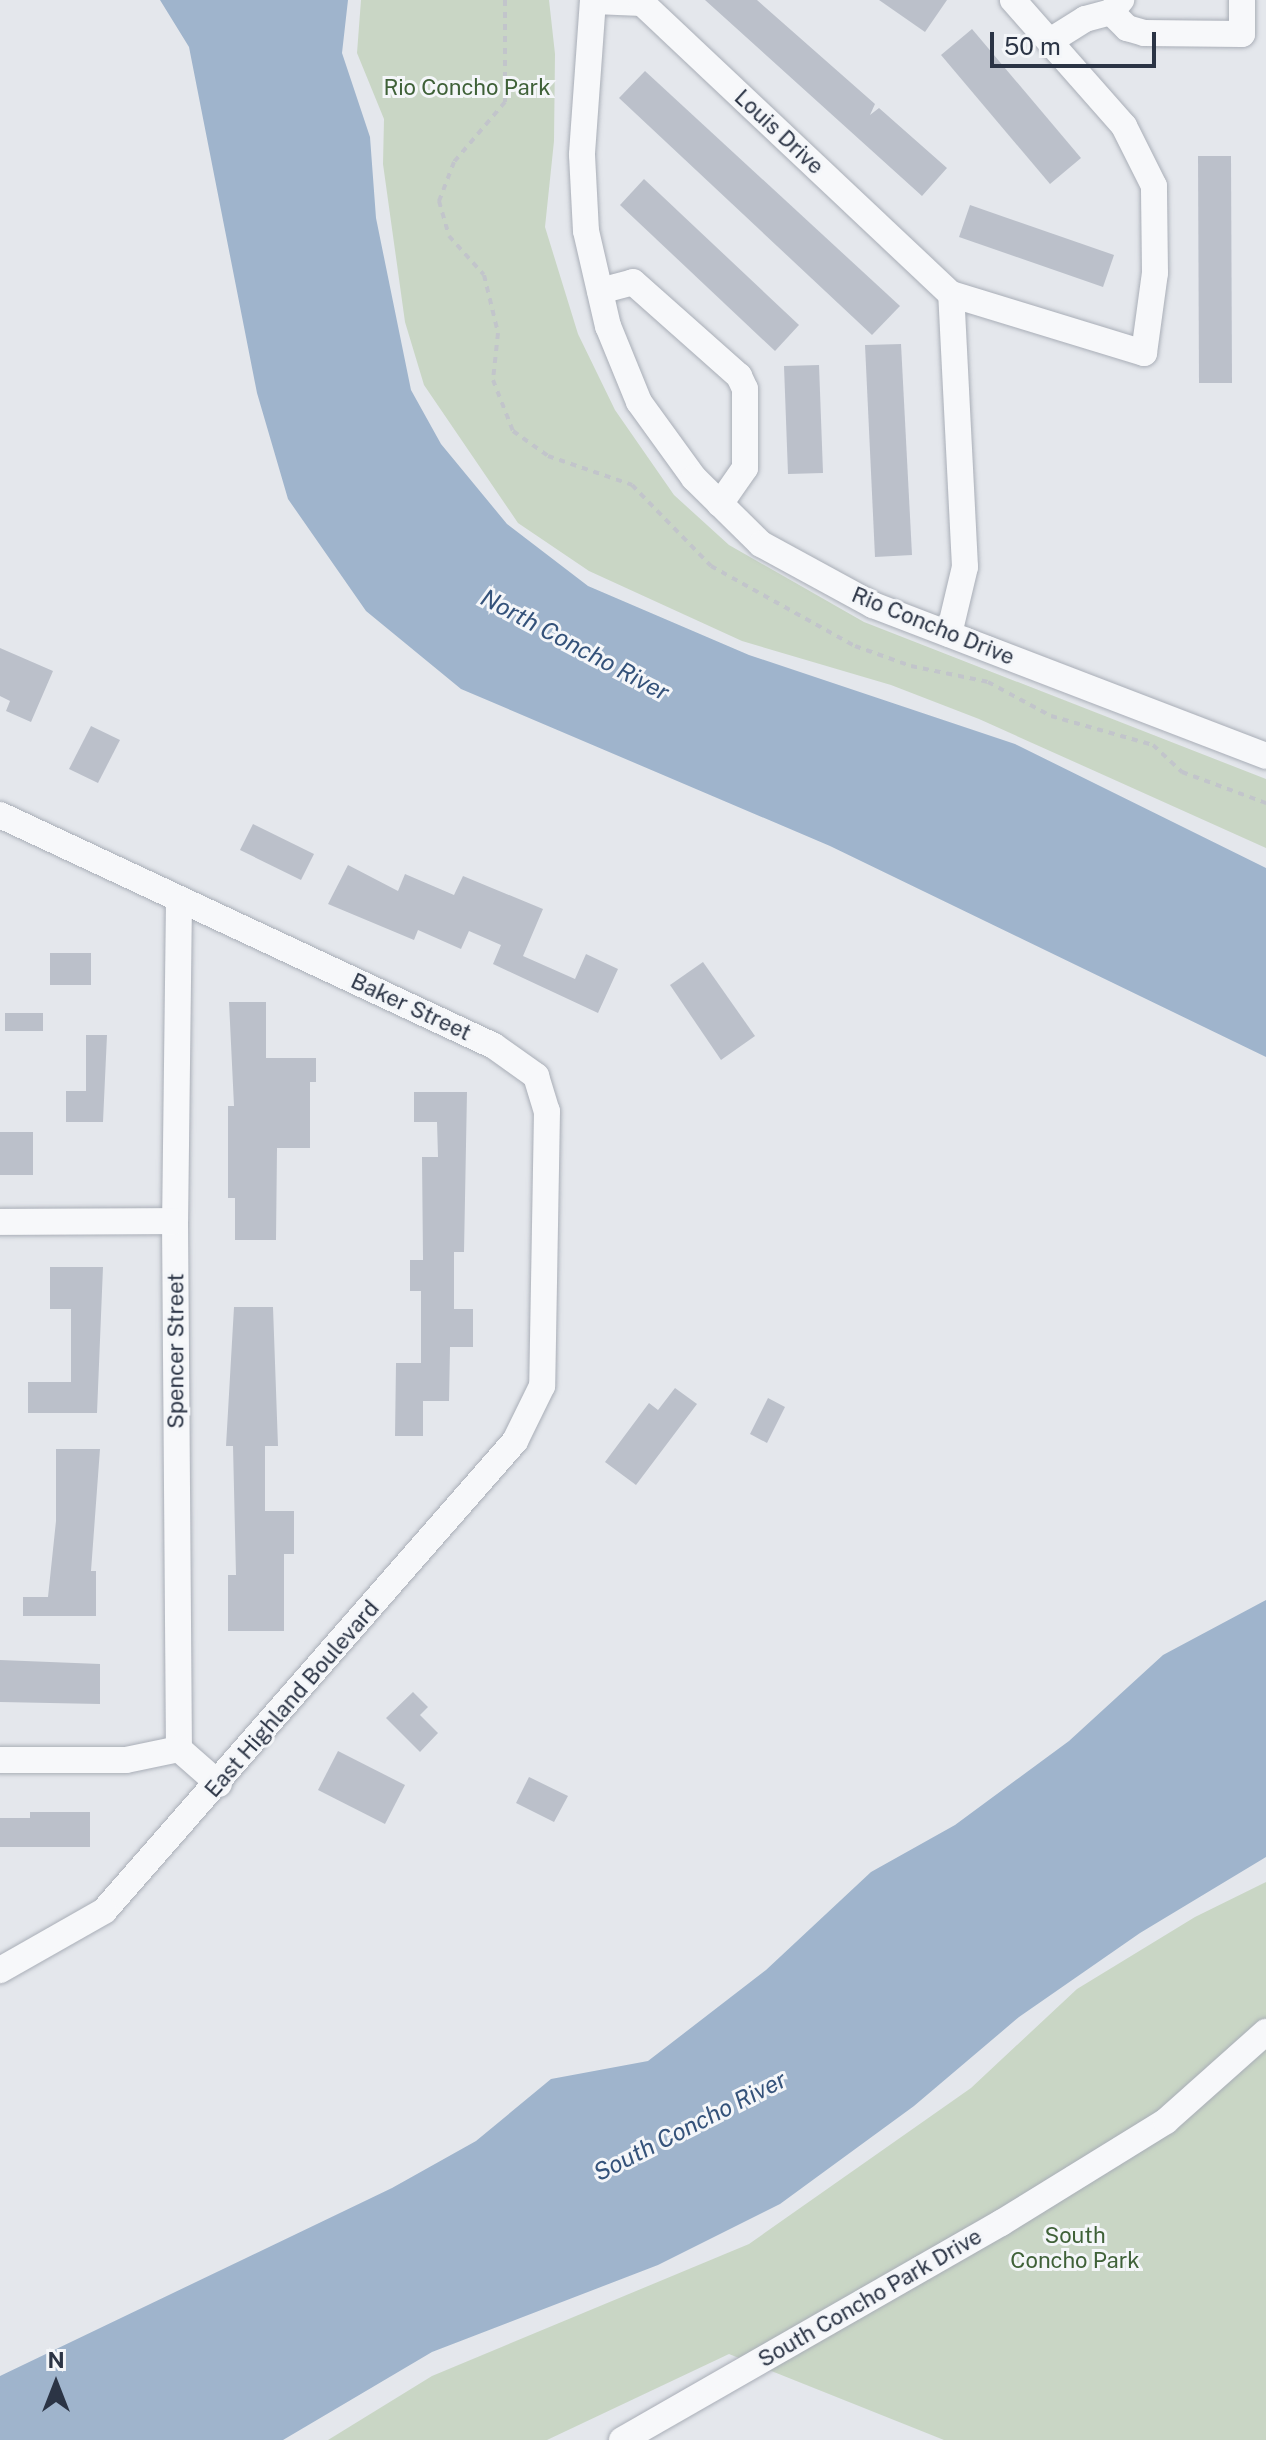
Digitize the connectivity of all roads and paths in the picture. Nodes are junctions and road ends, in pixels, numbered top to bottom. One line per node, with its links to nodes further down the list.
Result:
1 (1013, 0): 5 (street)
2 (1242, 0): 4 (street)
3 (594, 1): 6 (street, Rio Concho Drive); 7 (street, Louis Drive)
4 (1116, 6): 5 (street)
5 (1050, 41): 7 (street, Louis Drive)
6 (600, 291): 8 (street, Rio Concho Drive); 8 (street)
7 (951, 294): 9 (street)
8 (720, 504): 9 (street, Rio Concho Drive)
9 (949, 634): 10 (street, Rio Concho Drive)
10 (1266, 756)
11 (0, 815): 12 (street, Baker Street)
12 (179, 900): 13 (street, Spencer Street); 15 (street, Baker Street)
13 (175, 1221): 14 (street); 16 (street, Spencer Street)
14 (0, 1222)
15 (542, 1386): 18 (street, East Highland Boulevard)
16 (179, 1749): 17 (street); 18 (street)
17 (0, 1760)
18 (219, 1784): 19 (street, East Highland Boulevard)
19 (0, 1970)
20 (1266, 2032): 21 (street, South Concho Park Drive)
21 (622, 2440)

